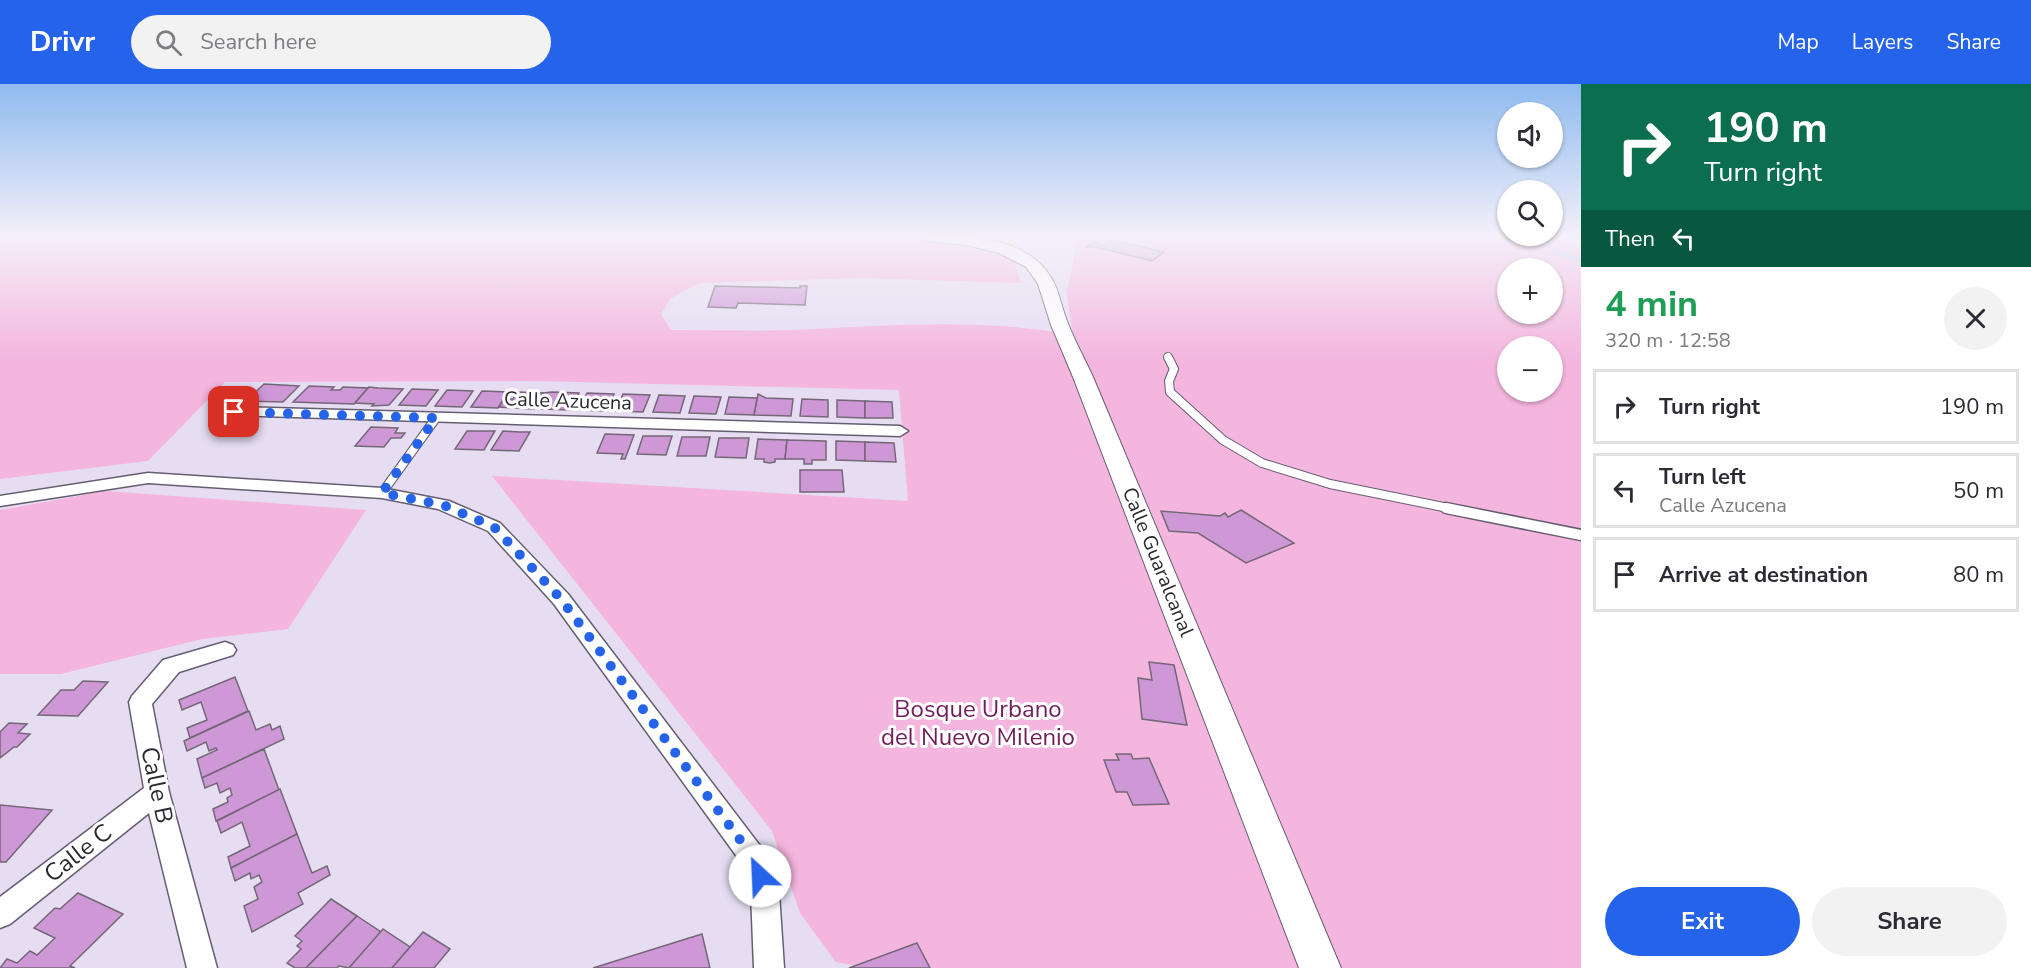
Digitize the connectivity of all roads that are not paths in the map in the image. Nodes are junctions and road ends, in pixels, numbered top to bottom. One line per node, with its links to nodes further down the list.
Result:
1 (1043, 277): 14 (street, Calle Guaralcanal)
2 (1168, 357): 8 (lane)
3 (244, 416): 4 (street, Calle Azucena)
4 (436, 418): 5 (street, Calle Azucena); 6 (lane)
5 (900, 431)
6 (382, 493): 7 (street); 13 (street)
7 (0, 501)
8 (1581, 535)
9 (225, 650): 10 (street, Calle B)
10 (157, 792): 11 (street, Calle C); 12 (street, Calle B)
11 (0, 913)
12 (201, 968)
13 (769, 968)
14 (1320, 968)

